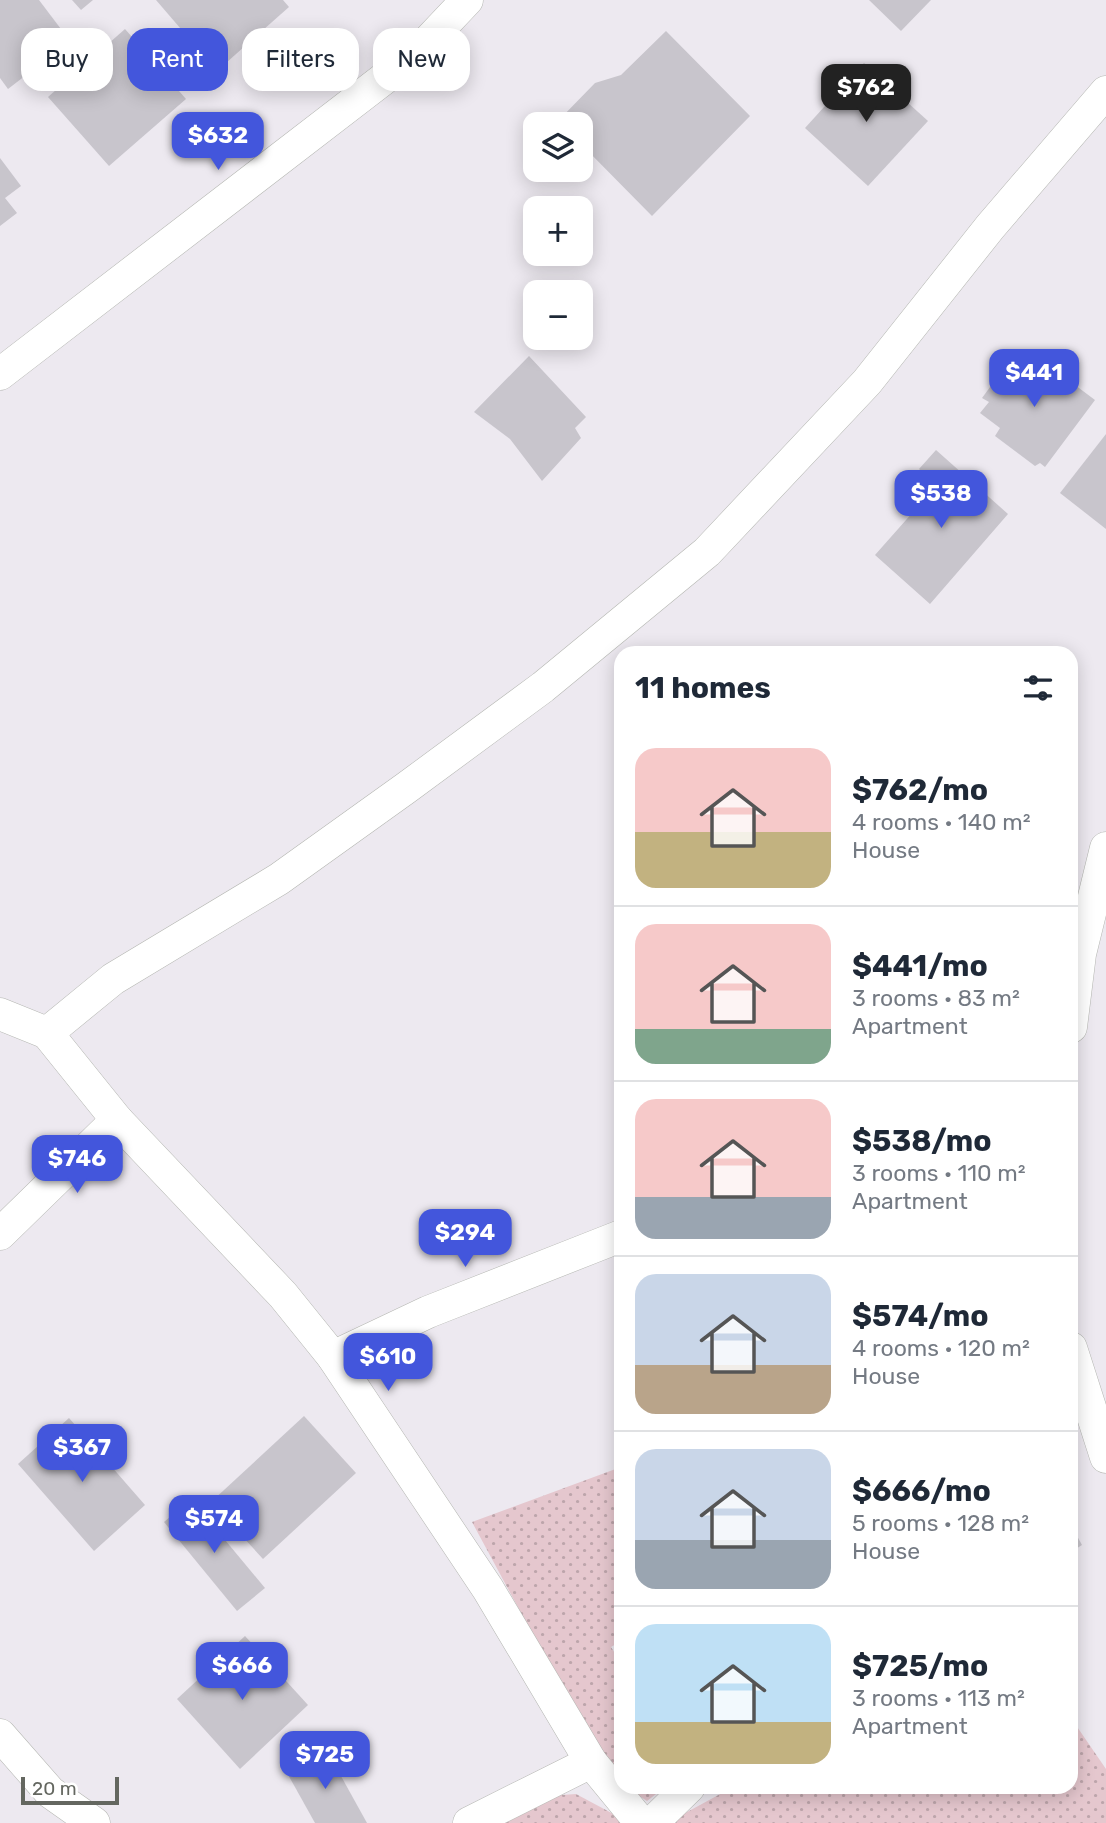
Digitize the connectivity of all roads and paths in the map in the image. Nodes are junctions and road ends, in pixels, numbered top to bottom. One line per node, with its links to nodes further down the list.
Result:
1 (467, 0): 3 (street)
2 (1106, 92): 7 (street)
3 (0, 374)
4 (1106, 848): 5 (street)
5 (1078, 970)
6 (0, 1014): 7 (street)
7 (47, 1033): 8 (street)
8 (117, 1119): 9 (street); 11 (street)
9 (0, 1234)
10 (614, 1239): 11 (street)
11 (333, 1357): 15 (street)
12 (1078, 1370): 13 (street)
13 (1106, 1457)
14 (0, 1735): 19 (street)
15 (591, 1762): 16 (street); 20 (street)
16 (614, 1790)
17 (617, 1794): 21 (street)
18 (682, 1794): 22 (street)
19 (94, 1823)
20 (469, 1823)
21 (641, 1823)
22 (652, 1823)

